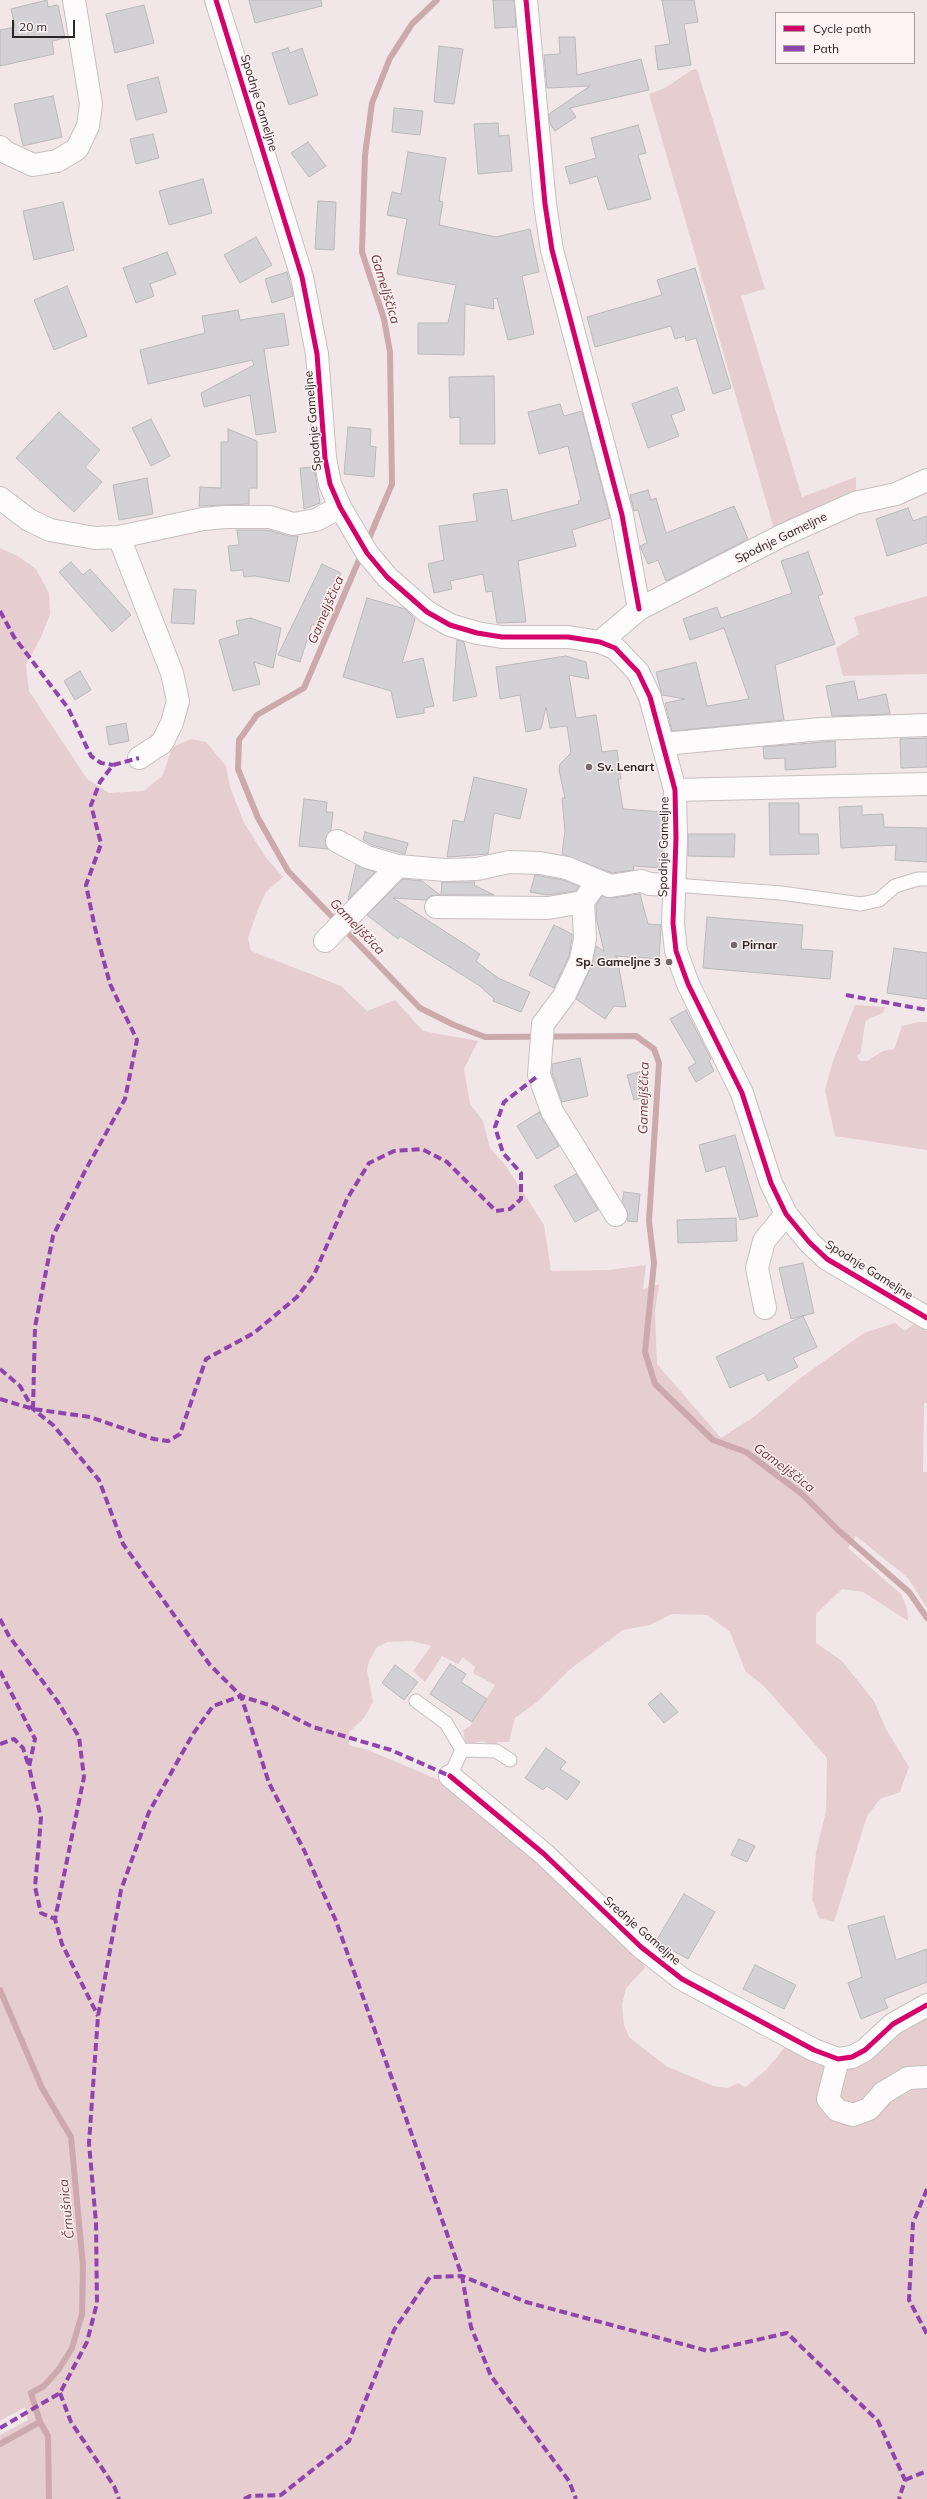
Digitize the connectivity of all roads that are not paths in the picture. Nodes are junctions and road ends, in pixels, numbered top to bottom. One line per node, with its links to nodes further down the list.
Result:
1 (74, 0): 4 (street)
2 (216, 0): 7 (street, Spodnje Gameljne)
3 (526, 0): 9 (street)
4 (0, 147)
5 (927, 480): 9 (street, Spodnje Gameljne)
6 (0, 498): 8 (street)
7 (340, 507): 8 (street); 10 (street, Spodnje Gameljne)
8 (118, 537): 13 (street)
9 (639, 609): 10 (street, Spodnje Gameljne)
10 (600, 642): 12 (street, Spodnje Gameljne)
11 (927, 725): 12 (street)
12 (664, 744): 15 (street, Spodnje Gameljne)
13 (139, 758)
14 (927, 784): 15 (street, Spodnje Gameljne)
15 (675, 790): 20 (street, Spodnje Gameljne)
16 (337, 841): 17 (street, Spodnje Gameljne)
17 (398, 866): 19 (street, Spodnje Gameljne); 23 (street)
18 (927, 879): 20 (lane)
19 (597, 882): 20 (street, Spodnje Gameljne); 21 (street)
20 (674, 885): 24 (street, Spodnje Gameljne)
21 (583, 902): 22 (street); 25 (street)
22 (436, 907)
23 (329, 937)
24 (786, 1214): 26 (street); 27 (street, Spodnje Gameljne)
25 (616, 1215)
26 (765, 1308)
27 (927, 1318)
28 (416, 1701): 29 (lane)
29 (462, 1750): 30 (lane); 31 (lane)
30 (510, 1760)
31 (450, 1776): 33 (street, Srednje Gameljne)
32 (927, 2005): 33 (street)
33 (838, 2059): 34 (street)
34 (927, 2077)

